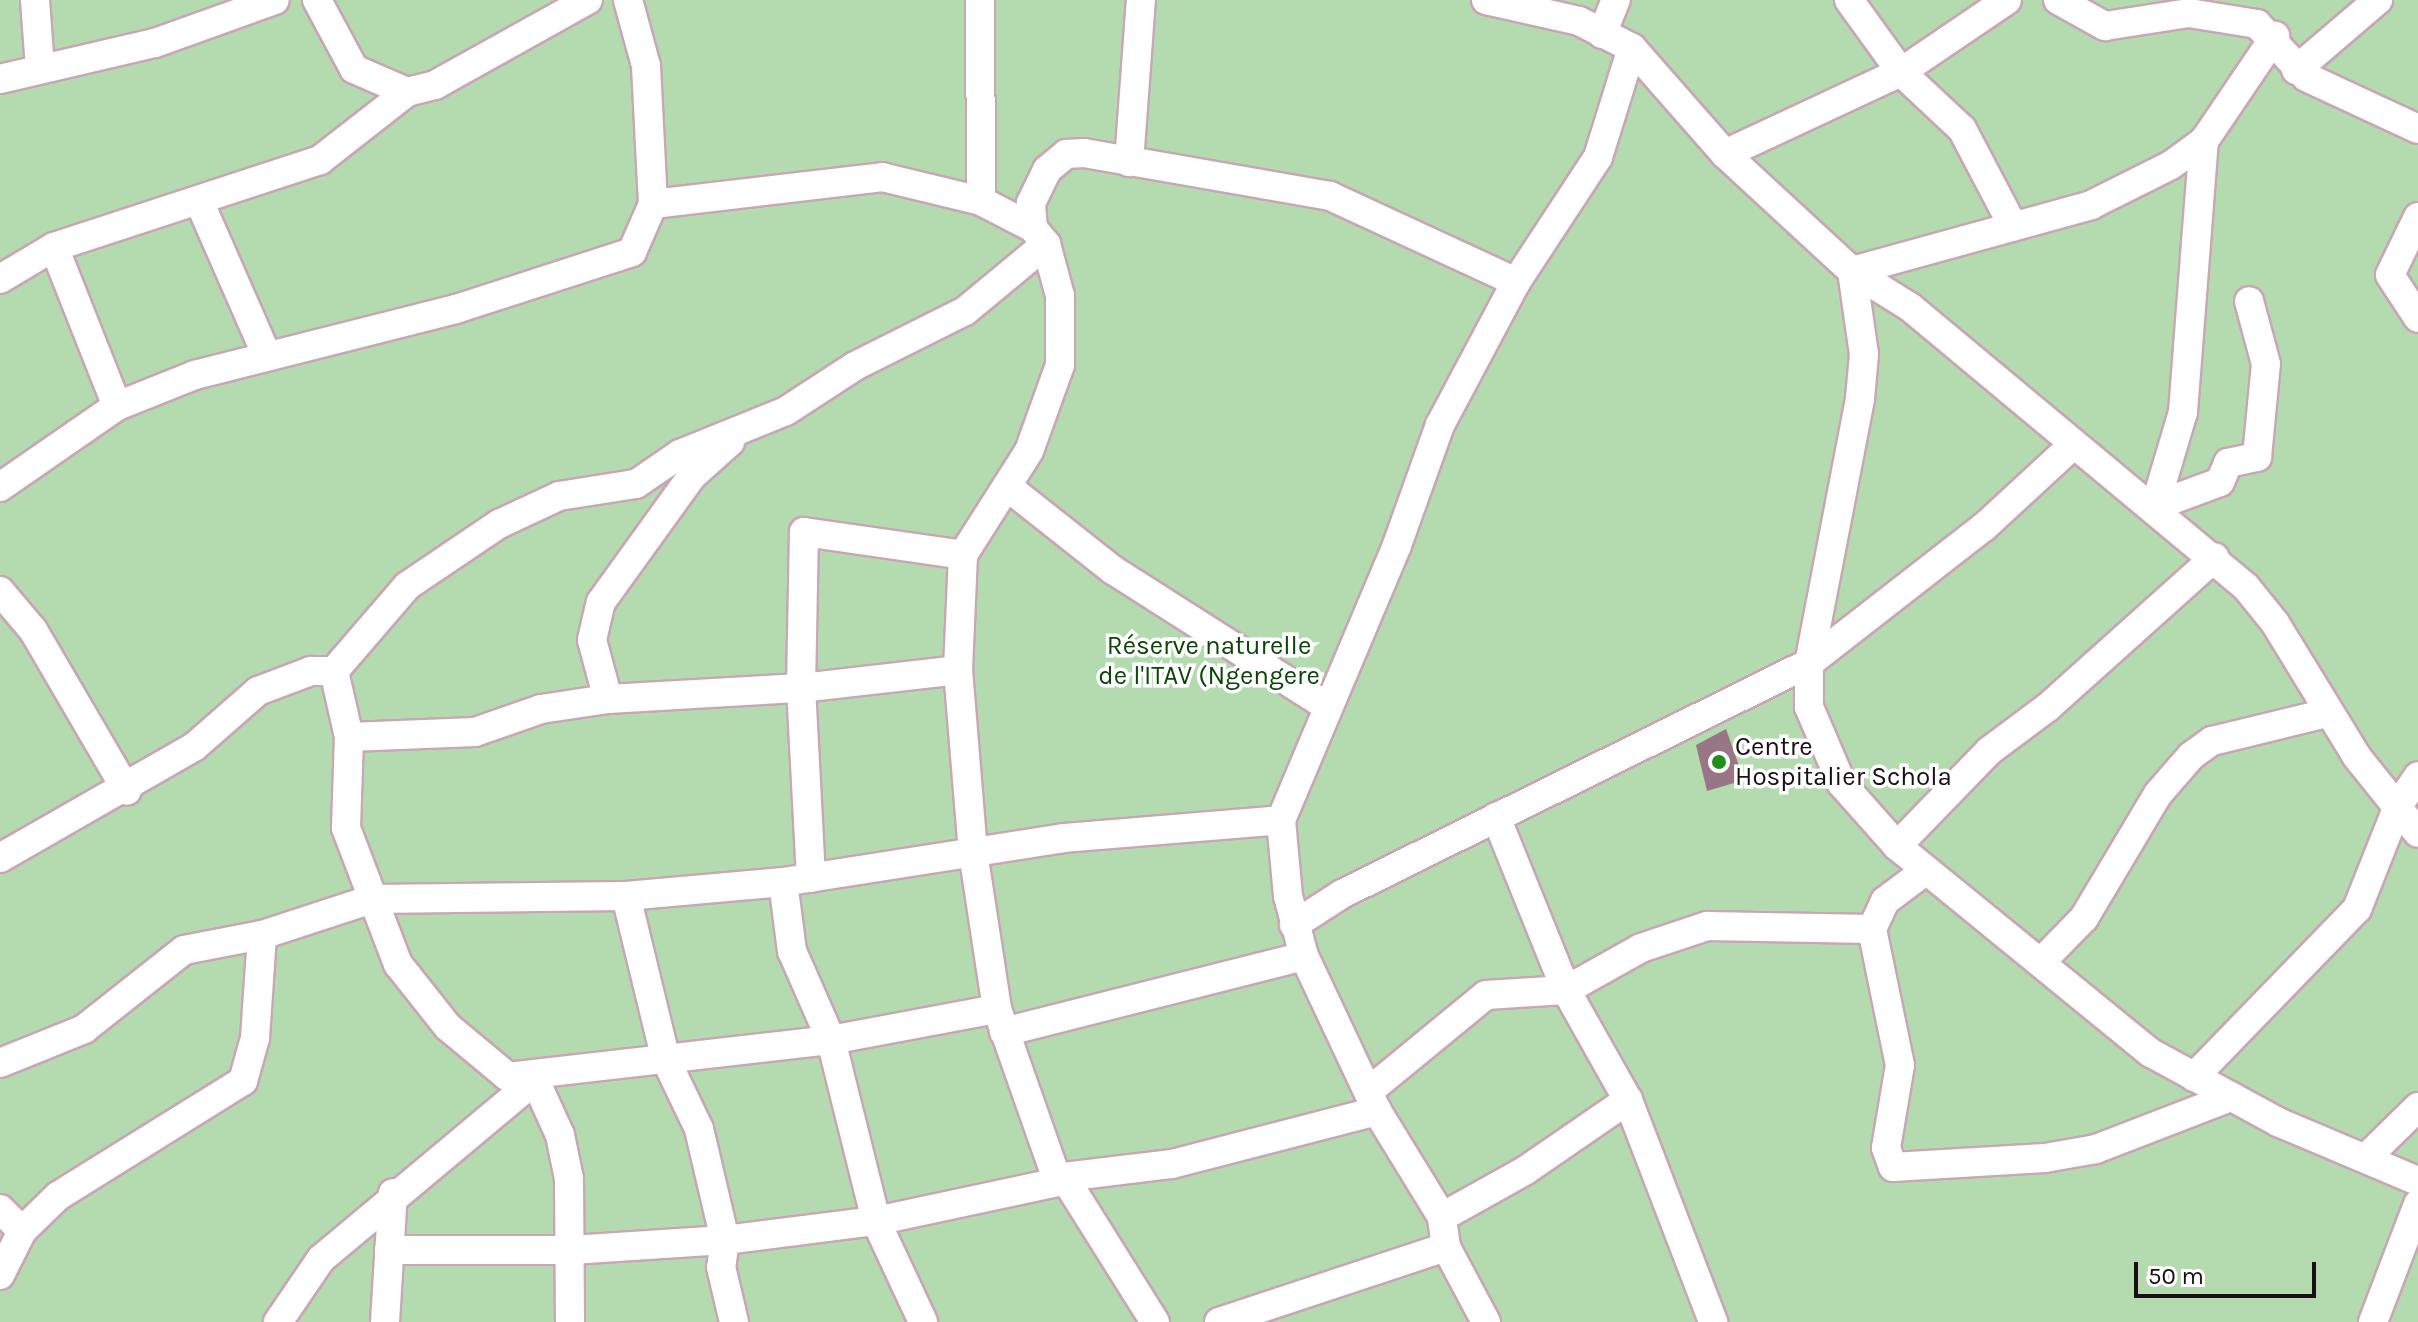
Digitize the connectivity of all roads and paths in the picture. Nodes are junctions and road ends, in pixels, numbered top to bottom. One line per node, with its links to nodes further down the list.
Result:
1 (35, 0): 17 (street)
2 (275, 0): 17 (street)
3 (317, 0): 21 (street)
4 (588, 0): 21 (street)
5 (628, 0): 28 (street)
6 (980, 0): 27 (street)
7 (1141, 0): 25 (street)
8 (1486, 0): 14 (street)
9 (1616, 0): 14 (street)
10 (1849, 0): 19 (street)
11 (2007, 0): 19 (street)
12 (2058, 0): 15 (street)
13 (2378, 0): 18 (street)
14 (1602, 34): 16 (street)
15 (2275, 36): 18 (street); 23 (street)
16 (1632, 48): 24 (street); 35 (street)
17 (40, 68): 20 (street)
18 (2296, 70): 22 (street)
19 (1901, 72): 24 (street); 30 (street)
20 (0, 79)
21 (407, 92): 26 (street)
22 (2418, 129)
23 (2204, 141): 30 (street); 44 (street)
24 (1725, 154): 33 (street)
25 (1129, 162): 31 (street); 35 (street)
26 (199, 201): 32 (street); 38 (street)
27 (981, 201): 28 (street); 31 (street)
28 (653, 204): 38 (street)
29 (2418, 217): 37 (street)
30 (2013, 226): 33 (street)
31 (1039, 236): 40 (street); 43 (street)
32 (54, 247): 34 (street); 39 (street)
33 (1852, 271): 41 (street); 48 (street)
34 (0, 279)
35 (1516, 282): 53 (street)
36 (2249, 301): 44 (street)
37 (2418, 318)
38 (267, 356): 39 (street)
39 (117, 406): 42 (street)
40 (736, 436): 50 (street); 52 (street)
41 (2073, 445): 44 (street); 48 (street)
42 (0, 487)
43 (1009, 488): 45 (street); 53 (street)
44 (2155, 506): 46 (street)
45 (963, 555): 49 (street); 51 (street)
46 (2215, 557): 54 (street); 62 (street)
47 (0, 591): 57 (street)
48 (1809, 663): 59 (street); 62 (street)
49 (958, 670): 51 (street); 63 (street)
50 (334, 671): 55 (street); 57 (street)
51 (801, 688): 52 (street); 66 (street)
52 (608, 699): 55 (street)
53 (1328, 707): 60 (street)
54 (2327, 713): 58 (street); 74 (street)
55 (349, 737): 69 (street)
56 (2418, 776): 58 (street)
57 (127, 791): 64 (street)
58 (2398, 806): 61 (street); 80 (street)
59 (1496, 817): 70 (street); 75 (street)
60 (1281, 820): 63 (street); 70 (street)
61 (2418, 833)
62 (1897, 846): 65 (street)
63 (973, 852): 66 (street); 76 (street)
64 (0, 858)
65 (1925, 871): 71 (street); 74 (street)
66 (811, 878): 67 (street)
67 (783, 882): 68 (street); 77 (street)
68 (626, 896): 69 (street); 78 (street)
69 (372, 899): 72 (street); 81 (street)
70 (1294, 925): 73 (street)
71 (1872, 929): 75 (street); 82 (street)
72 (262, 935): 79 (street); 94 (street)
73 (1304, 956): 76 (street); 84 (street)
74 (2043, 960): 80 (street)
75 (1566, 990): 83 (street); 84 (street)
76 (1001, 1020): 77 (street); 87 (street)
77 (831, 1040): 78 (street); 93 (street)
78 (666, 1060): 81 (street); 95 (street)
79 (0, 1063)
80 (2194, 1077): 82 (street)
81 (521, 1078): 89 (street); 98 (street)
82 (2231, 1097): 86 (street)
83 (1628, 1100): 92 (street); 108 (street)
84 (1373, 1101): 87 (street); 92 (street)
85 (2418, 1107): 86 (street)
86 (2368, 1156): 88 (street)
87 (1061, 1180): 93 (street); 105 (street)
88 (2418, 1181)
89 (393, 1193): 97 (street); 100 (street)
90 (2418, 1204): 109 (street)
91 (0, 1209): 94 (street)
92 (1442, 1217): 96 (street)
93 (876, 1221): 95 (street); 104 (street)
94 (22, 1231): 99 (street)
95 (725, 1240): 98 (street); 103 (street)
96 (1446, 1247): 106 (street); 107 (street)
97 (389, 1250): 98 (street); 101 (street)
98 (571, 1250): 102 (street)
99 (0, 1275)
100 (278, 1322)
101 (385, 1322)
102 (570, 1322)
103 (734, 1322)
104 (923, 1322)
105 (1155, 1322)
106 (1219, 1322)
107 (1486, 1322)
108 (1713, 1322)
109 (2373, 1322)

